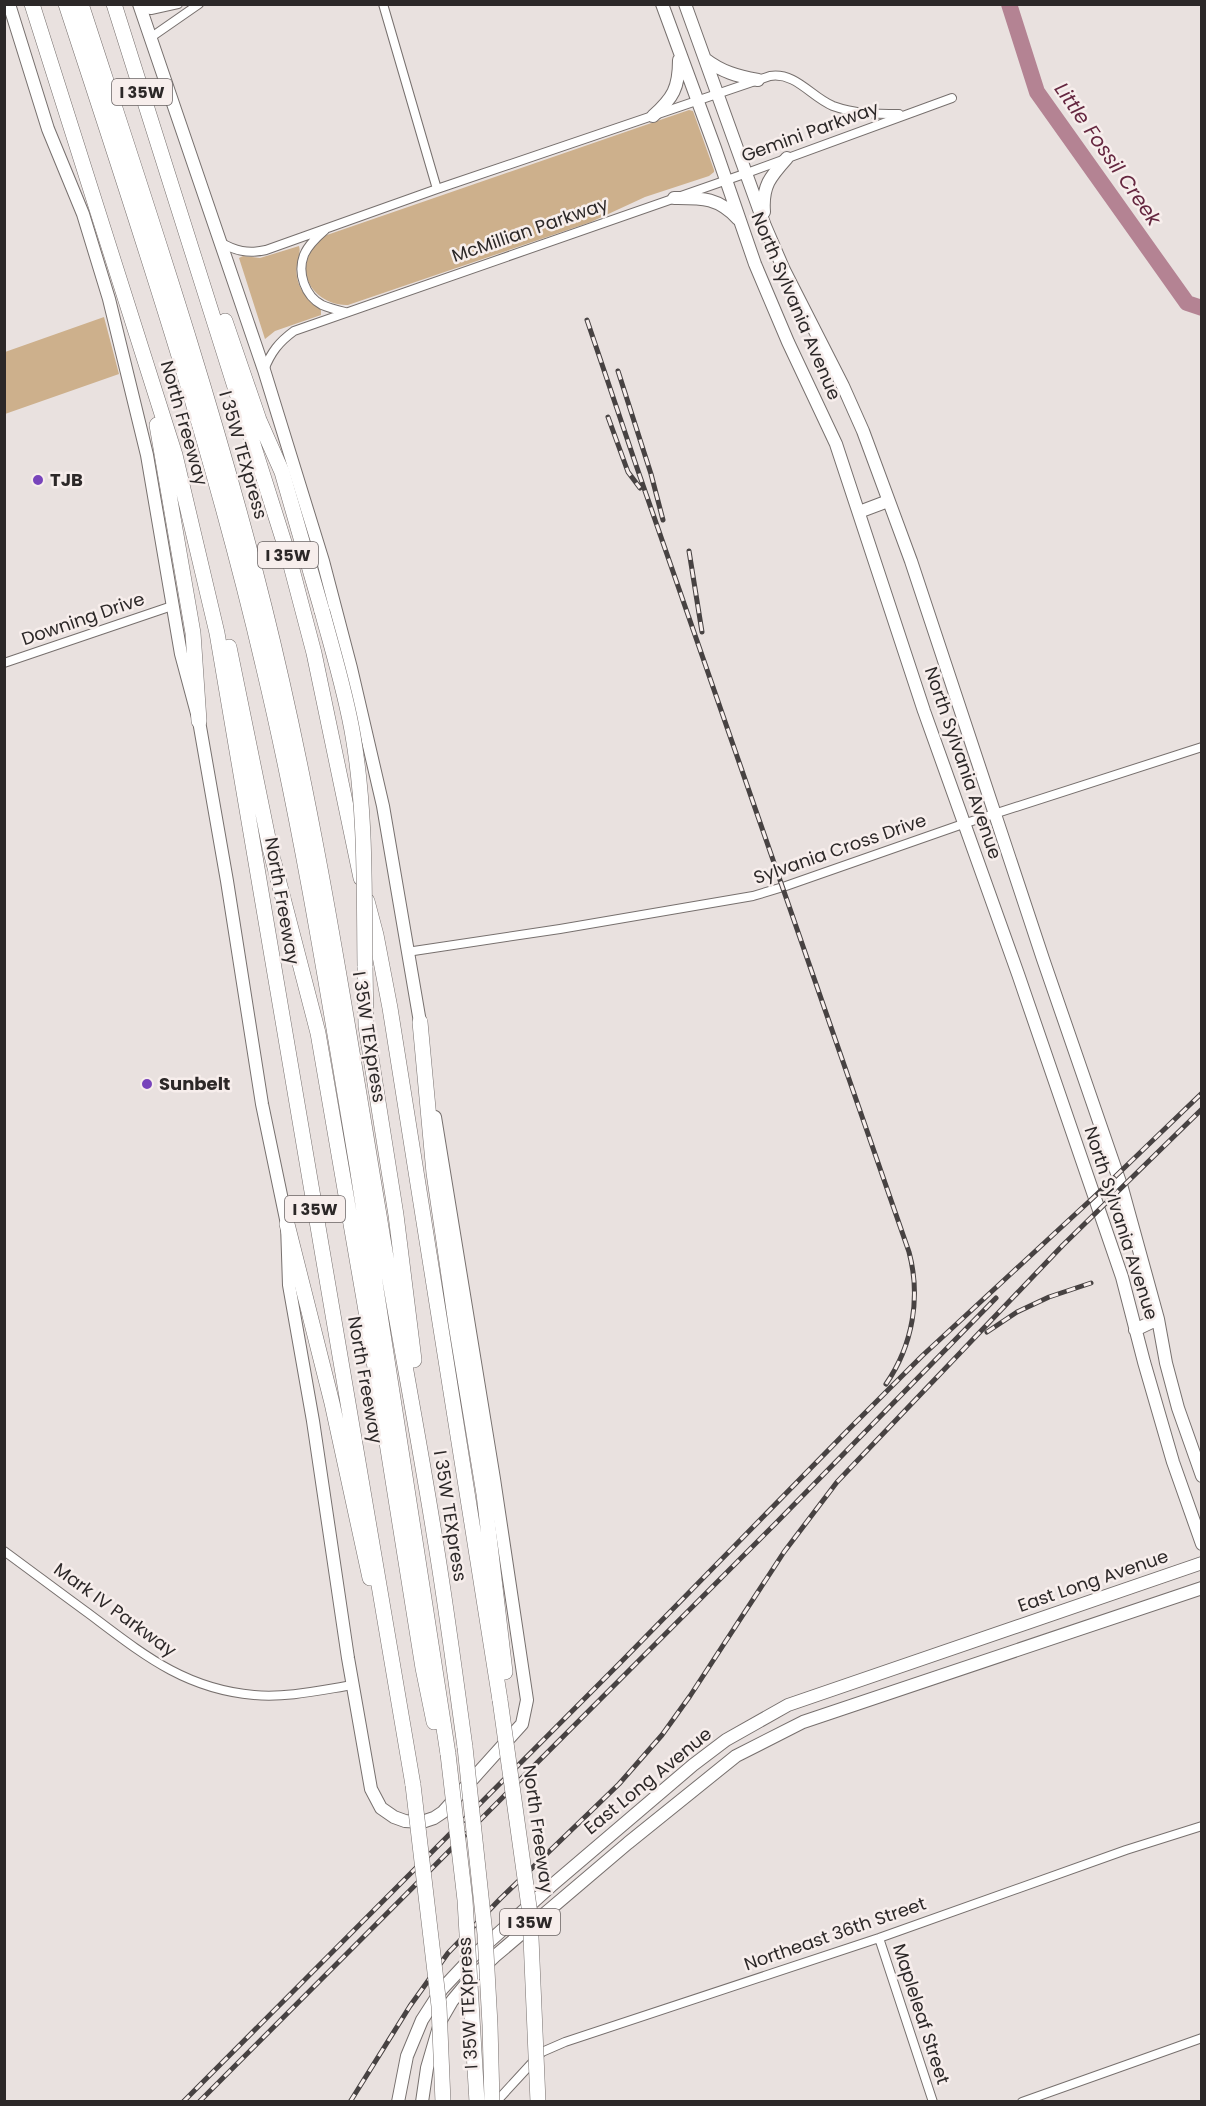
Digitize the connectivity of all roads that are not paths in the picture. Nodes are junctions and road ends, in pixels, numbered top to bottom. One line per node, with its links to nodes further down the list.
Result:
1 (9, 4): 36 (main road)
2 (32, 4): 33 (highway, North Freeway / I 35W)
3 (66, 4): 59 (highway, I 35W TEXpress)
4 (81, 4): 49 (highway, I 35W TEXpress)
5 (114, 4): 26 (highway, I 35W)
6 (178, 4): 11 (street)
7 (199, 4): 12 (street)
8 (383, 4): 24 (street)
9 (662, 4): 13 (main road, North Sylvania Avenue)
10 (684, 4): 14 (main road, North Sylvania Avenue)
11 (140, 7): 12 (main road, North Freeway)
12 (150, 38): 30 (main road, North Freeway)
13 (679, 53): 18 (main road, North Sylvania Avenue); 20 (main road)
14 (705, 59): 15 (main road); 16 (main road, North Sylvania Avenue)
15 (758, 80): 16 (street, Gemini Parkway); 19 (street, Gemini Parkway)
16 (717, 93): 18 (street, Gemini Parkway); 22 (main road, North Sylvania Avenue)
17 (952, 98): 19 (street, Gemini Parkway)
18 (698, 100): 20 (street); 23 (main road, North Sylvania Avenue)
19 (906, 114): 21 (street, Gemini Parkway)
20 (653, 116): 24 (street)
21 (787, 158): 22 (street, Gemini Parkway); 28 (main road)
22 (747, 173): 23 (street, Gemini Parkway); 28 (main road, North Sylvania Avenue)
23 (726, 180): 25 (street, McMillian Parkway); 27 (main road, North Sylvania Avenue)
24 (437, 189): 29 (street)
25 (674, 198): 27 (main road); 31 (street, McMillian Parkway)
26 (181, 217): 49 (highway, bridge); 58 (highway, I 35W)
27 (742, 224): 35 (main road, North Sylvania Avenue)
28 (765, 226): 34 (main road, North Sylvania Avenue)
29 (328, 227): 30 (street); 31 (street)
30 (220, 242): 32 (main road, North Freeway)
31 (345, 312): 32 (street, McMillian Parkway)
32 (264, 370): 43 (main road, North Freeway)
33 (158, 401): 37 (highway, North Freeway / I 35W); 39 (highway)
34 (888, 501): 35 (main road); 41 (main road, North Sylvania Avenue)
35 (859, 512): 42 (main road, North Sylvania Avenue)
36 (172, 606): 38 (street, Downing Drive); 39 (main road)
37 (217, 633): 54 (highway, North Freeway / I 35W); 59 (highway)
38 (4, 663)
39 (199, 721): 45 (main road, North Freeway)
40 (1202, 747): 41 (street, Sylvania Cross Drive)
41 (995, 814): 42 (street, Sylvania Cross Drive); 46 (main road, North Sylvania Avenue)
42 (963, 824): 43 (street, Sylvania Cross Drive); 47 (main road, North Sylvania Avenue)
43 (408, 952): 44 (main road, North Freeway)
44 (420, 1022): 57 (main road, North Freeway); 58 (highway)
45 (287, 1224): 54 (highway); 57 (main road, North Freeway)
46 (1158, 1319): 47 (main road); 48 (main road, North Sylvania Avenue)
47 (1136, 1330): 50 (main road, North Sylvania Avenue)
48 (1202, 1476)
49 (434, 1533): 71 (highway, I 35W TEXpress, bridge)
50 (1202, 1544)
51 (4, 1551): 57 (street, Mark IV Parkway)
52 (1202, 1563): 55 (main road, East Long Avenue)
53 (1202, 1588): 56 (main road, East Long Avenue)
54 (387, 1626): 69 (highway, North Freeway / I 35W, bridge)
55 (954, 1648): 56 (main road); 61 (main road, East Long Avenue)
56 (961, 1669): 62 (main road, East Long Avenue)
57 (353, 1685)
58 (504, 1696): 72 (highway, North Freeway / I 35W, bridge)
59 (444, 1756): 70 (highway, I 35W TEXpress, bridge)
60 (1202, 1826): 65 (street, Northeast 36th Street)
61 (616, 1830): 62 (main road); 63 (main road, East Long Avenue)
62 (628, 1843): 64 (main road, East Long Avenue)
63 (551, 1886): 64 (main road); 67 (main road, East Long Avenue)
64 (561, 1900): 68 (main road, East Long Avenue)
65 (879, 1938): 71 (street, Northeast 36th Street); 73 (street, Mapleleaf Street)
66 (1202, 2038): 74 (street)
67 (398, 2102)
68 (422, 2102)
69 (443, 2102)
70 (477, 2102)
71 (494, 2102)
72 (538, 2102)
73 (933, 2102)
74 (1022, 2102)

